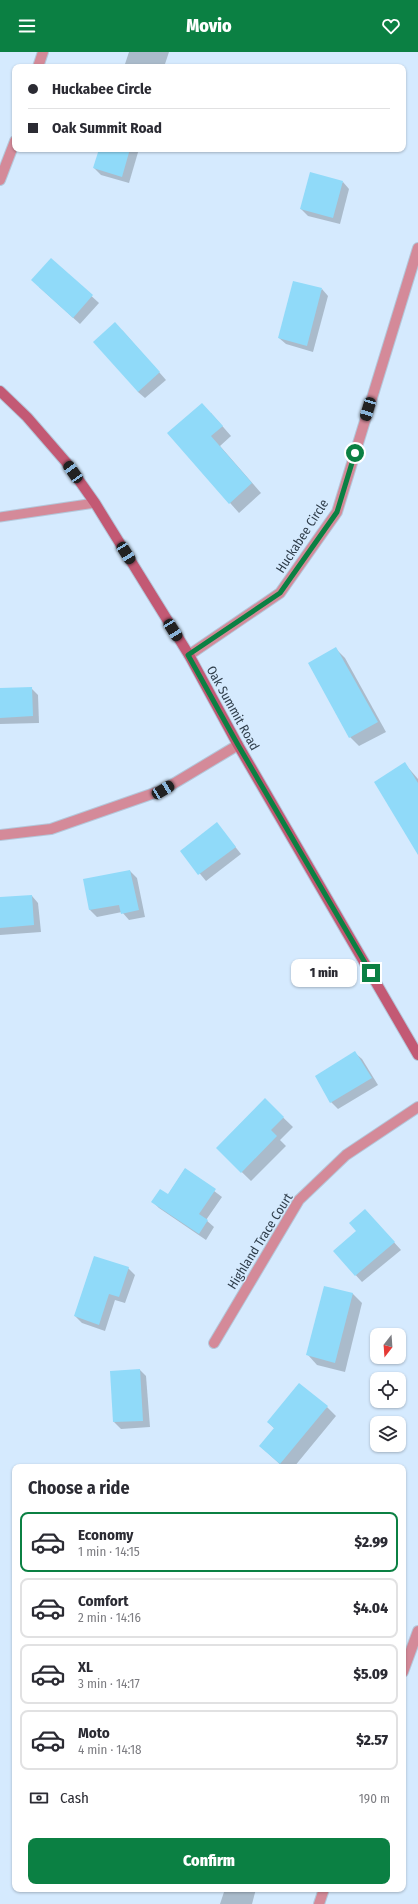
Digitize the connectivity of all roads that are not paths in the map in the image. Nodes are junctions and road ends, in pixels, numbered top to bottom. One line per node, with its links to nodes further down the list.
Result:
1 (42, 52): 2 (street)
2 (39, 64)
3 (12, 149): 4 (street)
4 (0, 180)
5 (418, 248): 9 (street, Huckabee Circle)
6 (0, 391): 7 (main road, Oak Summit Road)
7 (95, 502): 8 (lane); 9 (main road, Oak Summit Road)
8 (0, 517)
9 (188, 655): 10 (main road, Oak Summit Road)
10 (238, 745): 11 (street); 12 (main road, Oak Summit Road)
11 (0, 835)
12 (418, 1055)
13 (418, 1107): 14 (street, Highland Trace Court)
14 (214, 1342)
15 (418, 1631): 16 (street)
16 (406, 1664)
17 (323, 1892): 18 (street)
18 (319, 1904)

